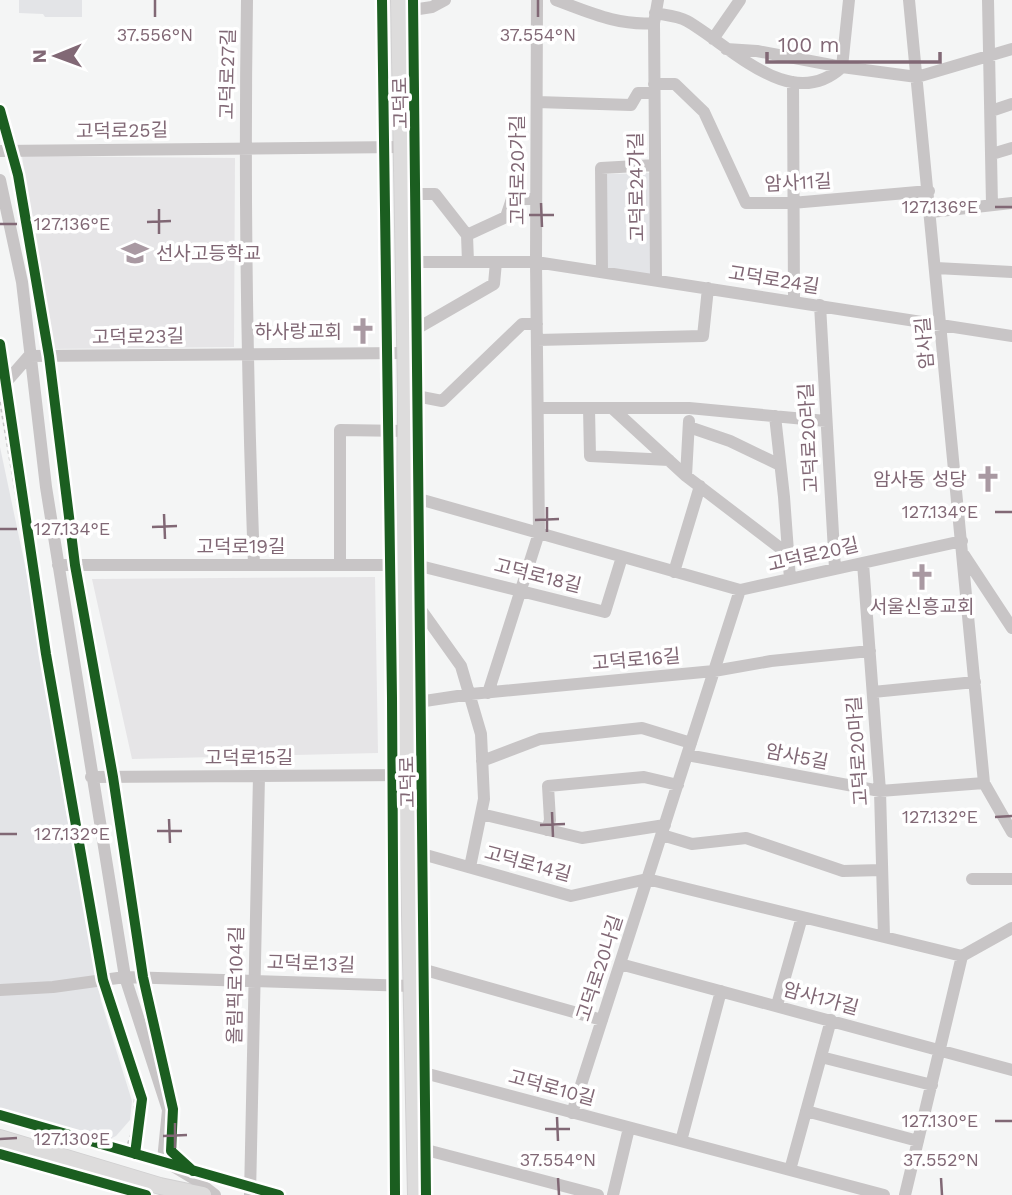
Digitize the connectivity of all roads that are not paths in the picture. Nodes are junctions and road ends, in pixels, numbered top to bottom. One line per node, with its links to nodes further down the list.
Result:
1 (247, 0): 22 (street, 고덕로27길)
2 (445, 0): 9 (street, 고덕로)
3 (537, 0): 19 (street, 고덕로20가길)
4 (556, 0): 10 (street)
5 (740, 0): 11 (street)
6 (849, 0): 15 (street)
7 (909, 0): 16 (street, 암사길)
8 (988, 0): 14 (street)
9 (399, 6): 23 (main road, 고덕로)
10 (655, 12): 11 (street); 18 (street, 고덕로24가길)
11 (713, 39): 13 (street)
12 (1012, 48): 14 (street)
13 (726, 49): 15 (street); 17 (street)
14 (989, 57): 16 (street); 21 (street)
15 (842, 67): 16 (street); 17 (street)
16 (917, 77): 29 (street, 암사길)
17 (793, 82): 33 (street)
18 (654, 88): 19 (street, 고덕로24가길); 27 (street, 고덕로24가길); 33 (street, 암사11길)
19 (537, 102): 31 (street, 고덕로20가길)
20 (1012, 104): 21 (street)
21 (990, 111): 26 (street)
22 (245, 148): 23 (street, 고덕로25길); 25 (street, 고덕로25길); 54 (street)
23 (401, 148): 30 (main road, 고덕로)
24 (1012, 148): 26 (street)
25 (8, 151)
26 (992, 154): 34 (street)
27 (655, 165): 42 (street); 44 (street, 고덕로24가길)
28 (0, 180): 55 (street)
29 (929, 191): 33 (street, 암사11길); 35 (street, 암사길)
30 (402, 194): 36 (street); 37 (main road, 고덕로)
31 (536, 199): 36 (street); 40 (street, 고덕로20가길)
32 (1012, 203): 34 (street)
33 (792, 204): 46 (street)
34 (992, 205): 35 (street)
35 (931, 212): 41 (street, 암사길)
36 (467, 235): 38 (street)
37 (403, 262): 38 (street, 고덕로24길); 50 (main road, 고덕로)
38 (468, 262): 39 (street, 고덕로24길)
39 (496, 262): 40 (street, 고덕로24길); 50 (street)
40 (536, 262): 42 (street, 고덕로24길); 48 (street, 고덕로20가길)
41 (936, 268): 43 (street); 49 (street, 암사길)
42 (602, 272): 44 (street, 고덕로24길)
43 (1012, 272)
44 (656, 280): 45 (street, 고덕로24길)
45 (708, 288): 46 (street, 고덕로24길); 52 (street)
46 (794, 301): 47 (street, 고덕로24길)
47 (820, 305): 49 (street, 고덕로24길); 63 (street, 고덕로20라길)
48 (537, 324): 52 (street, 고덕로20가길); 57 (street)
49 (941, 324): 51 (street, 고덕로24길); 72 (street, 암사길)
50 (404, 336): 53 (main road, 고덕로)
51 (1012, 336)
52 (537, 340): 58 (street, 고덕로20가길)
53 (404, 353): 54 (street, 고덕로23길); 57 (main road, 고덕로)
54 (246, 354): 55 (street, 고덕로23길); 78 (street)
55 (29, 356): 56 (street); 77 (street)
56 (3, 386)
57 (406, 394): 65 (main road, 고덕로)
58 (538, 408): 59 (street); 71 (street, 고덕로20가길)
59 (589, 408): 60 (street); 66 (street)
60 (612, 408): 61 (street); 66 (street)
61 (689, 408): 62 (street); 64 (street)
62 (775, 416): 63 (street); 67 (street)
63 (826, 421): 80 (street, 고덕로20라길)
64 (688, 427): 67 (street); 68 (street)
65 (405, 431): 70 (main road, 고덕로); 79 (street)
66 (669, 460): 68 (street)
67 (780, 466): 73 (street)
68 (686, 476): 69 (street)
69 (699, 486): 73 (street); 81 (street)
70 (405, 495): 71 (street, 고덕로20길); 76 (main road, 고덕로)
71 (539, 533): 74 (street, 고덕로20길); 84 (street)
72 (962, 547): 75 (street, 고덕로20길); 86 (street); 89 (street, 암사길)
73 (788, 554): 82 (street)
74 (622, 557): 81 (street, 고덕로20길); 84 (street, 고덕로18길)
75 (863, 563): 80 (street, 고덕로20길); 87 (street, 고덕로20마길)
76 (404, 564): 79 (street, 고덕로19길); 83 (main road, 고덕로); 84 (street, 고덕로18길)
77 (58, 565): 78 (street, 고덕로19길); 98 (street)
78 (254, 565): 79 (street, 고덕로19길)
79 (340, 565)
80 (835, 569): 82 (street, 고덕로20길)
81 (674, 572): 85 (street, 고덕로20길)
82 (790, 579): 85 (street, 고덕로20길)
83 (404, 586): 92 (street); 93 (main road, 고덕로)
84 (521, 590): 91 (street)
85 (740, 590): 88 (street, 고덕로20나길)
86 (1010, 620)
87 (870, 651): 88 (street, 고덕로16길); 90 (street, 고덕로20마길)
88 (714, 671): 91 (street, 고덕로16길); 94 (street, 고덕로20나길)
89 (975, 682): 90 (street); 99 (street, 암사길)
90 (873, 692): 101 (street, 고덕로20마길)
91 (488, 693): 92 (street, 고덕로16길)
92 (471, 694): 93 (street, 고덕로16길); 95 (street)
93 (405, 704): 96 (main road, 고덕로)
94 (689, 749): 95 (street, 암사5길); 100 (street, 고덕로20나길); 101 (street, 암사5길)
95 (482, 761): 102 (street)
96 (407, 775): 97 (street, 고덕로15길); 106 (main road, 고덕로)
97 (259, 776): 98 (street, 고덕로15길); 119 (street, 올림픽로104길)
98 (91, 777): 118 (street)
99 (984, 783): 101 (street, 암사5길); 105 (street, 암사길)
100 (678, 785): 103 (street); 104 (street, 고덕로20나길)
101 (880, 791): 108 (street, 고덕로20마길)
102 (481, 814): 103 (street); 107 (street)
103 (547, 830): 104 (street)
104 (663, 830): 108 (street); 109 (street, 고덕로20나길)
105 (1012, 832)
106 (408, 850): 107 (street, 고덕로14길); 117 (main road, 고덕로)
107 (470, 867): 109 (street, 고덕로14길)
108 (882, 870): 114 (street, 고덕로20마길)
109 (647, 879): 112 (street, 고덕로14길); 116 (street, 고덕로20나길)
110 (972, 879): 111 (street)
111 (1012, 879)
112 (802, 917): 114 (street, 고덕로14길); 123 (street)
113 (1012, 928): 115 (street)
114 (884, 937): 115 (street, 고덕로14길)
115 (961, 956): 126 (street)
116 (620, 964): 122 (street, 암사1가길); 124 (street, 고덕로20나길)
117 (411, 966): 120 (main road, 고덕로); 124 (street)
118 (125, 977): 119 (street, 고덕로13길); 121 (street, 고덕로13길); 140 (street)
119 (254, 980): 120 (street, 고덕로13길); 141 (street, 올림픽로104길)
120 (411, 986): 128 (main road, 고덕로)
121 (0, 990)
122 (721, 991): 123 (street, 암사1가길); 135 (street)
123 (776, 1005): 125 (street, 암사1가길)
124 (602, 1020): 132 (street, 고덕로20나길)
125 (831, 1020): 126 (street, 암사1가길); 127 (street)
126 (941, 1049): 129 (street, 암사1가길); 130 (street)
127 (821, 1057): 130 (street); 131 (street)
128 (413, 1070): 132 (street, 고덕로10길); 137 (main road, 고덕로)
129 (1012, 1070)
130 (932, 1085): 136 (street)
131 (806, 1111): 136 (street); 138 (street)
132 (572, 1112): 133 (street, 고덕로10길)
133 (629, 1128): 135 (street, 고덕로10길); 144 (street)
134 (0, 1138): 139 (main road)
135 (681, 1141): 138 (street, 고덕로10길)
136 (918, 1141): 146 (street)
137 (415, 1147): 142 (main road, 고덕로); 143 (street)
138 (790, 1170): 145 (street, 고덕로10길)
139 (203, 1195)
140 (215, 1195)
141 (250, 1195)
142 (416, 1195)
143 (598, 1195)
144 (613, 1195)
145 (884, 1195)
146 (905, 1195)

